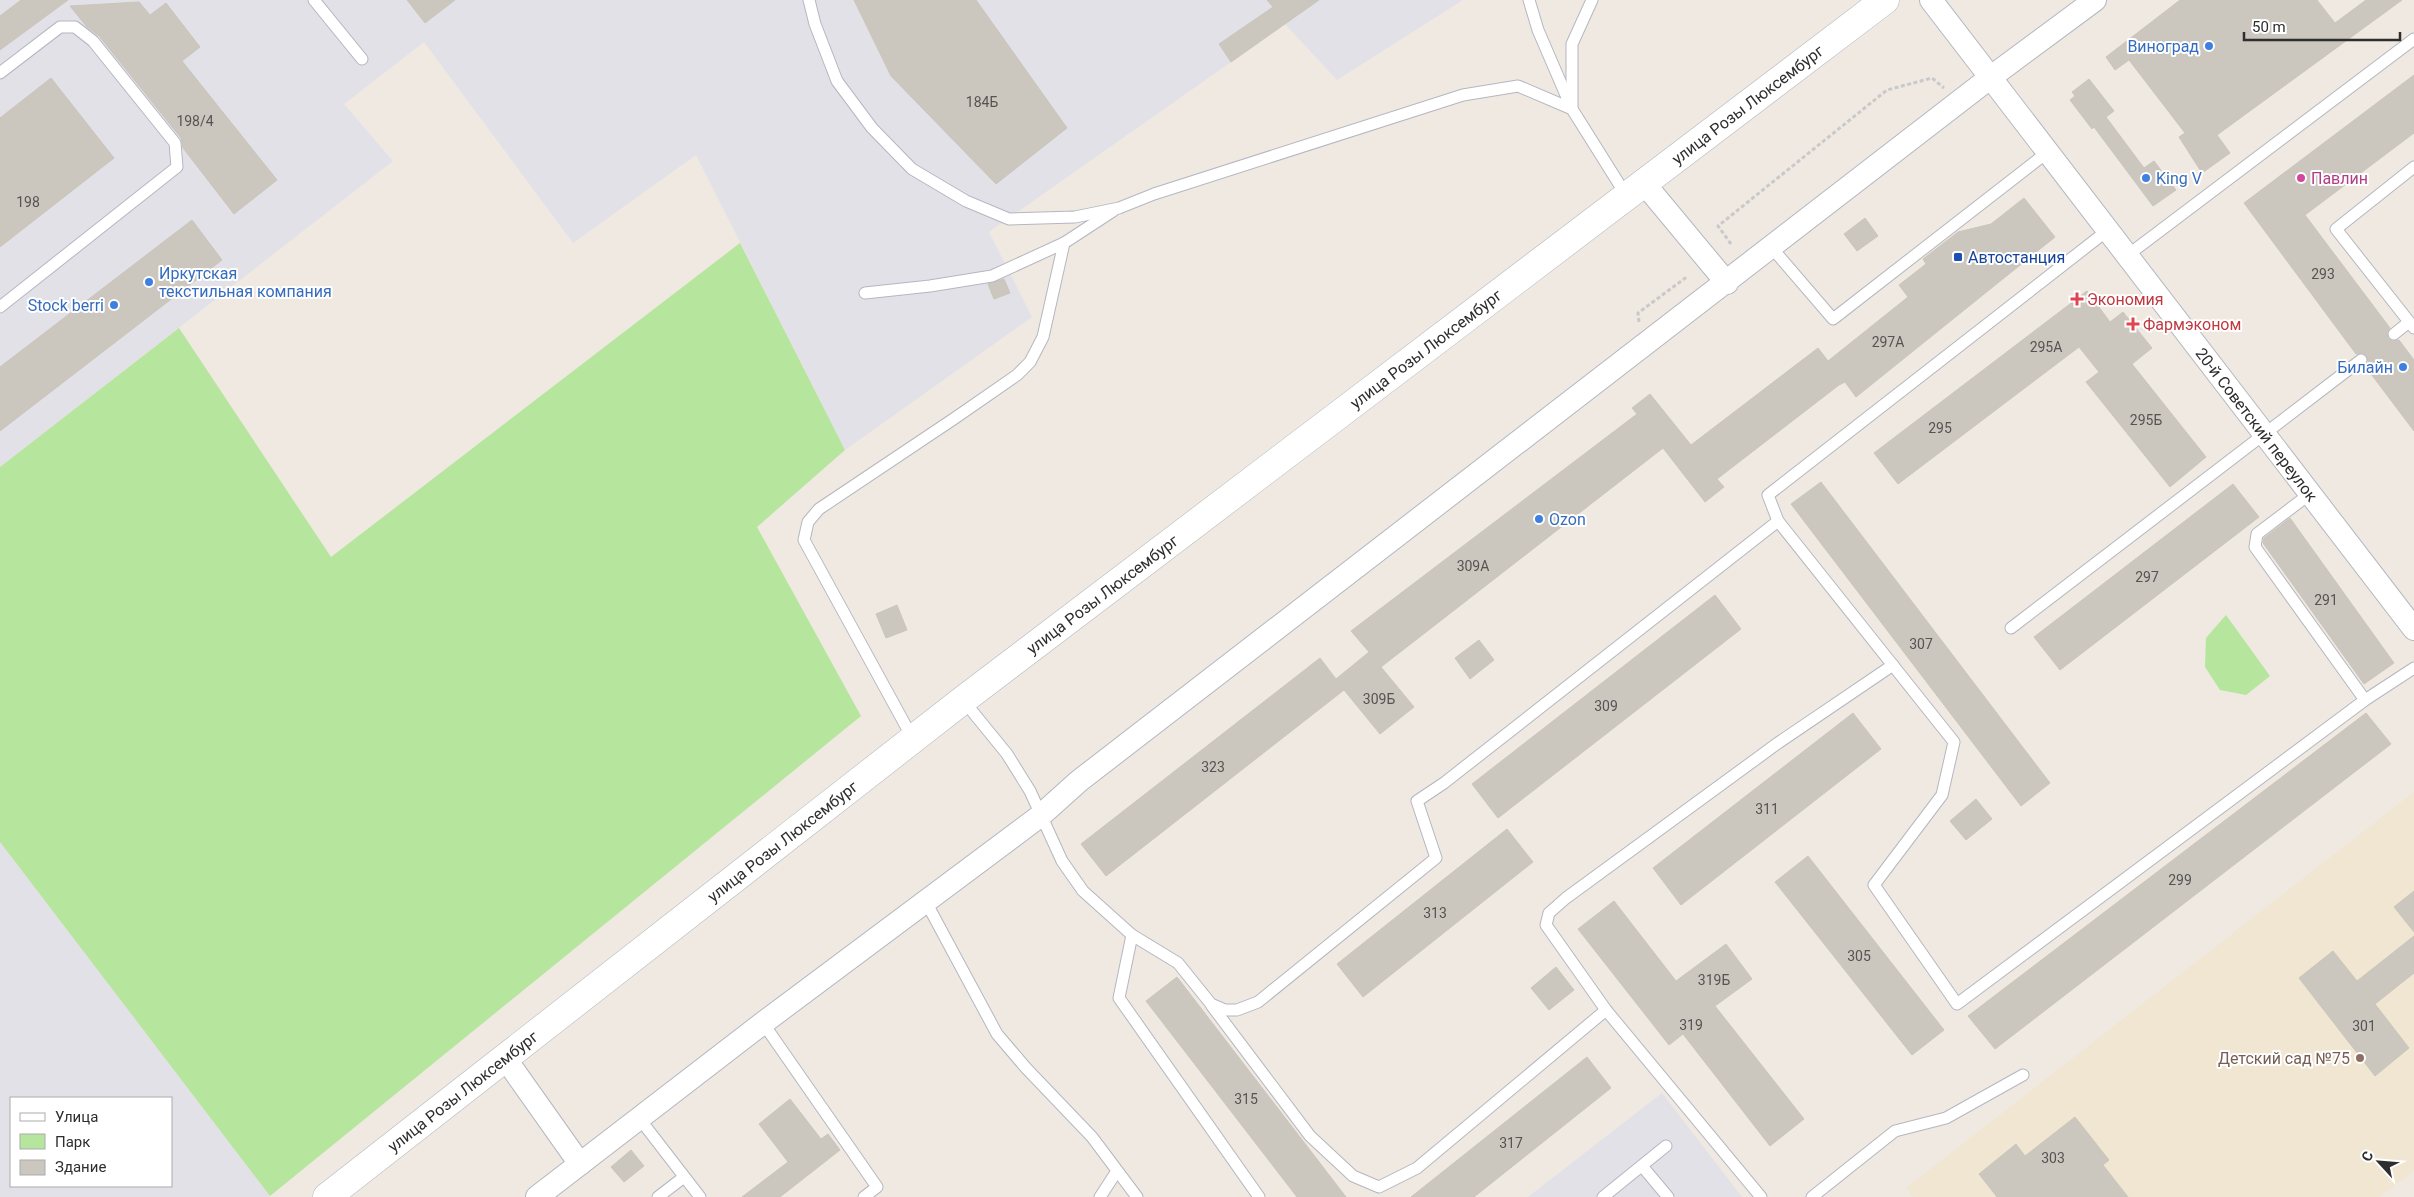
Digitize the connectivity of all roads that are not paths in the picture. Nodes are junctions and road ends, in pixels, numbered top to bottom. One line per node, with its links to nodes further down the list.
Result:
1 (314, 0): 9 (lane)
2 (808, 0): 16 (lane)
3 (1529, 0): 12 (lane)
4 (1592, 0): 12 (lane)
5 (1885, 0): 15 (main road, улица Розы Люксембург)
6 (1931, 0): 11 (street, 20-й Советский переулок)
7 (2094, 0): 11 (street)
8 (2414, 39): 20 (lane)
9 (362, 58)
10 (0, 74): 23 (lane)
11 (1991, 77): 13 (street, 20-й Советский переулок); 19 (street)
12 (1572, 110): 15 (lane); 16 (lane)
13 (2049, 151): 17 (street, 20-й Советский переулок); 19 (lane)
14 (2414, 167): 24 (lane)
15 (1634, 189): 21 (street); 34 (main road, улица Розы Люксембург)
16 (1119, 208): 18 (lane)
17 (2108, 230): 20 (street, 20-й Советский переулок); 29 (lane)
18 (1064, 242): 22 (lane); 36 (lane)
19 (1772, 248): 21 (street)
20 (2128, 255): 27 (street, 20-й Советский переулок)
21 (1727, 283): 37 (street)
22 (865, 293)
23 (0, 307)
24 (2412, 325): 25 (lane)
25 (2394, 334)
26 (2361, 360): 27 (lane)
27 (2265, 434): 28 (street, 20-й Советский переулок); 30 (lane)
28 (2311, 493): 31 (street, 20-й Советский переулок); 35 (lane)
29 (1778, 521): 32 (lane); 40 (lane)
30 (2011, 628)
31 (2414, 628)
32 (1893, 665): 35 (lane); 41 (lane)
33 (2414, 668): 35 (lane)
34 (963, 700): 36 (main road, улица Розы Люксембург); 37 (lane)
35 (2365, 700)
36 (913, 739): 43 (main road, улица Розы Люксембург)
37 (1040, 816): 38 (street); 39 (lane)
38 (926, 902): 42 (street); 49 (lane)
39 (1132, 935): 40 (lane); 58 (lane)
40 (1211, 1004): 41 (lane)
41 (1606, 1010): 61 (lane)
42 (763, 1023): 45 (street); 55 (lane)
43 (504, 1058): 47 (street); 51 (main road, улица Розы Люксембург)
44 (2023, 1075): 62 (lane)
45 (639, 1118): 47 (street); 50 (lane)
46 (1666, 1146): 48 (lane)
47 (580, 1164): 52 (street)
48 (1642, 1166): 59 (lane); 60 (lane)
49 (1117, 1171): 56 (lane); 57 (lane)
50 (684, 1176): 53 (lane); 54 (lane)
51 (327, 1197)
52 (537, 1197)
53 (658, 1197)
54 (700, 1197)
55 (864, 1197)
56 (1100, 1197)
57 (1137, 1197)
58 (1259, 1197)
59 (1603, 1197)
60 (1668, 1197)
61 (1761, 1197)
62 (1812, 1197)

